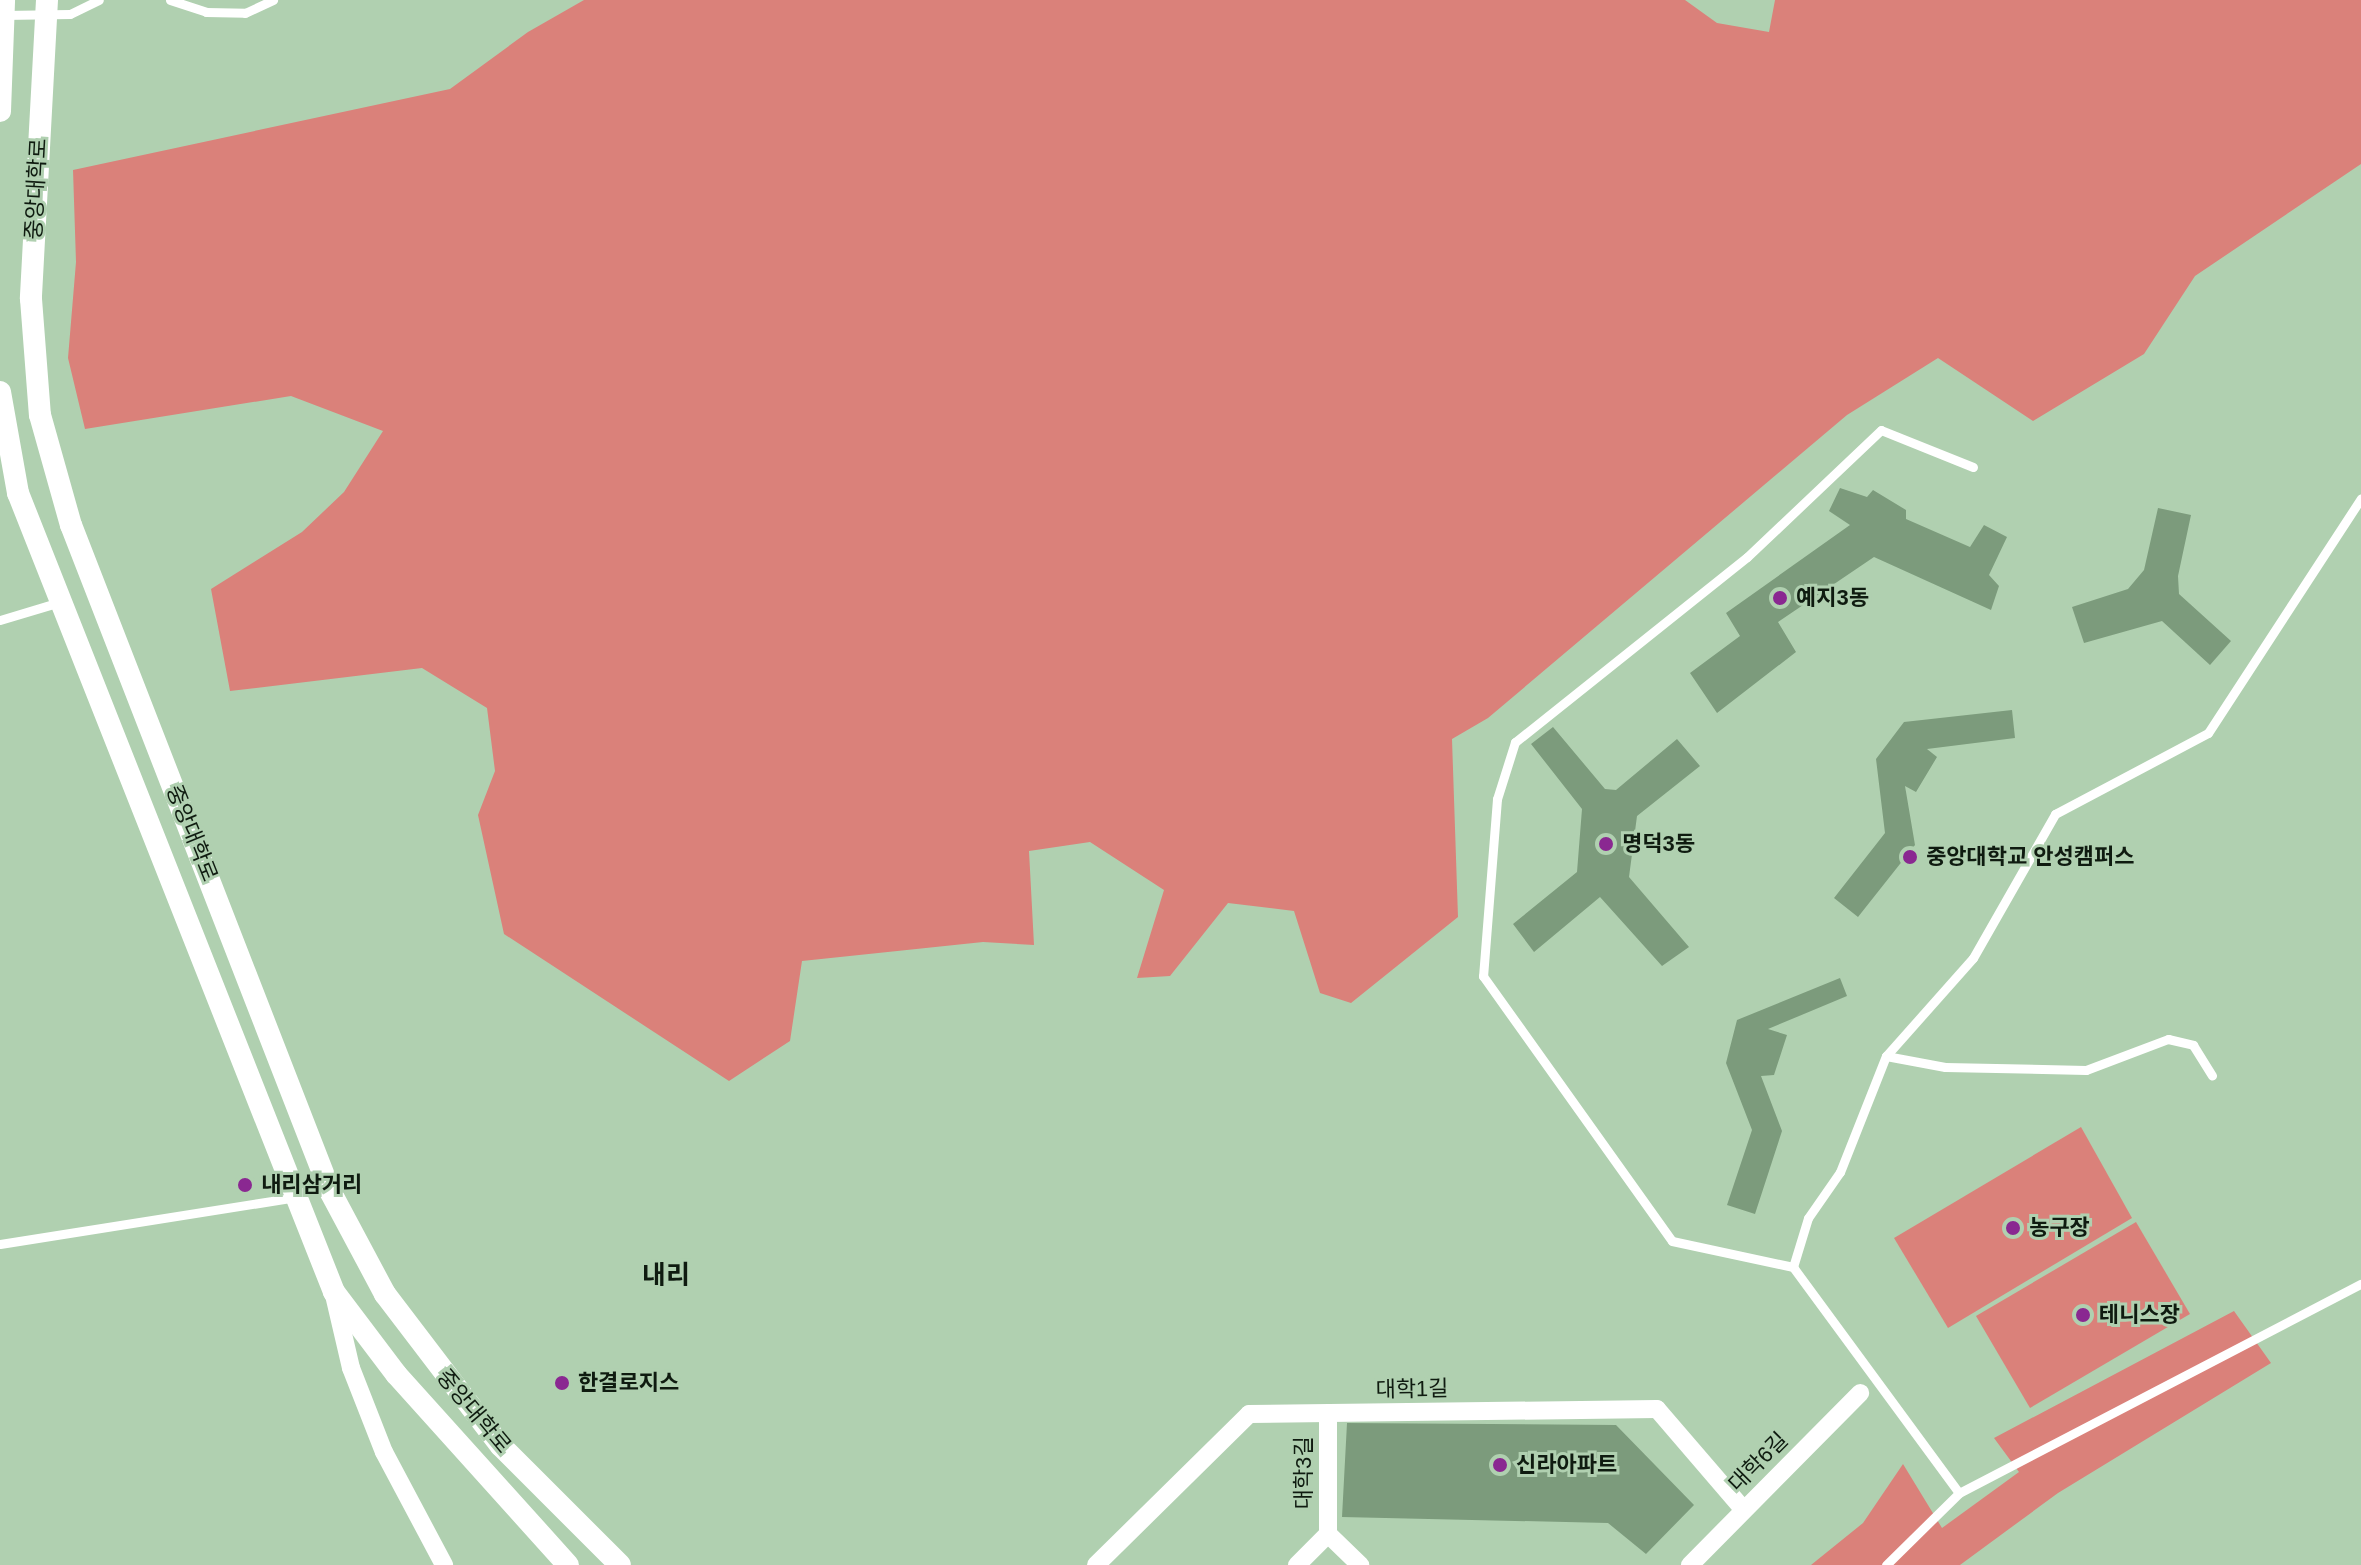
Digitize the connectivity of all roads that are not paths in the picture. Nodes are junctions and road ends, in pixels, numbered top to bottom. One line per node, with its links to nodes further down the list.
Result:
1 (99, 0): 5 (lane)
2 (170, 0): 3 (lane)
3 (273, 0)
4 (4, 8): 5 (lane); 6 (street)
5 (46, 8): 26 (street, 중앙대학로)
6 (0, 111)
7 (0, 392): 10 (street, 중앙대학로)
8 (1973, 467): 16 (lane)
9 (2361, 498): 12 (lane)
10 (60, 602): 11 (lane); 14 (street, 중앙대학로)
11 (0, 620)
12 (1886, 1056): 13 (lane); 16 (lane)
13 (2212, 1076)
14 (296, 1197): 15 (lane); 18 (street, 중앙대학로)
15 (0, 1244)
16 (1793, 1267): 21 (lane)
17 (2361, 1284): 21 (lane)
18 (334, 1292): 24 (street); 25 (street, 중앙대학로)
19 (1860, 1393): 22 (street, 대학6길)
20 (1328, 1415): 22 (street, 대학1길); 23 (street, 대학3길); 27 (street, 대학1길)
21 (1959, 1493): 31 (lane)
22 (1744, 1510): 30 (street, 대학6길)
23 (1328, 1534): 28 (street); 29 (street, 대학3길)
24 (444, 1565)
25 (568, 1565)
26 (620, 1565)
27 (1096, 1565)
28 (1297, 1565)
29 (1360, 1565)
30 (1690, 1565)
31 (1886, 1565)

